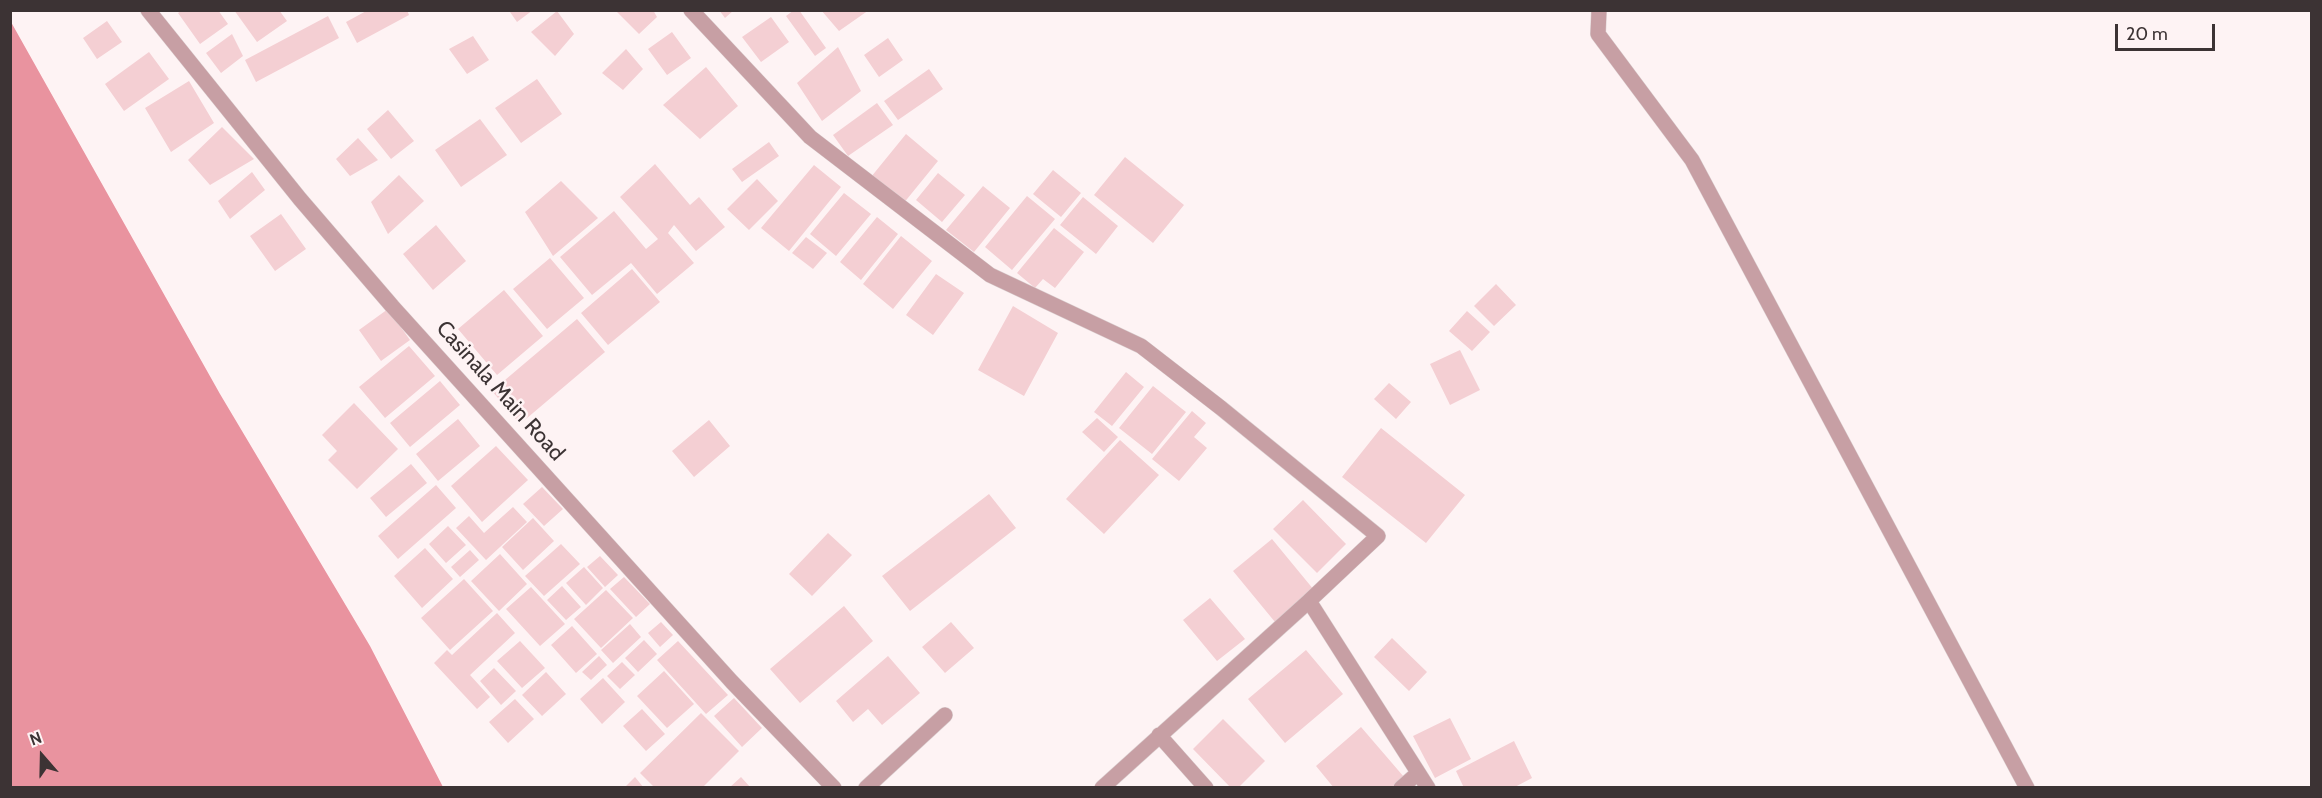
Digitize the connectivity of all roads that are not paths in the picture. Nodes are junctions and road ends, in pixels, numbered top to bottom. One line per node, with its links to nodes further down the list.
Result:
1 (691, 10): 4 (street)
2 (1599, 10): 14 (street)
3 (155, 13): 8 (street, Casinala Main Road)
4 (1309, 601): 6 (street); 7 (street)
5 (945, 715): 9 (street)
6 (1159, 735): 10 (street); 11 (street)
7 (1418, 773): 12 (street); 13 (street)
8 (834, 788)
9 (866, 788)
10 (1102, 788)
11 (1206, 788)
12 (1401, 788)
13 (1428, 788)
14 (2027, 788)

